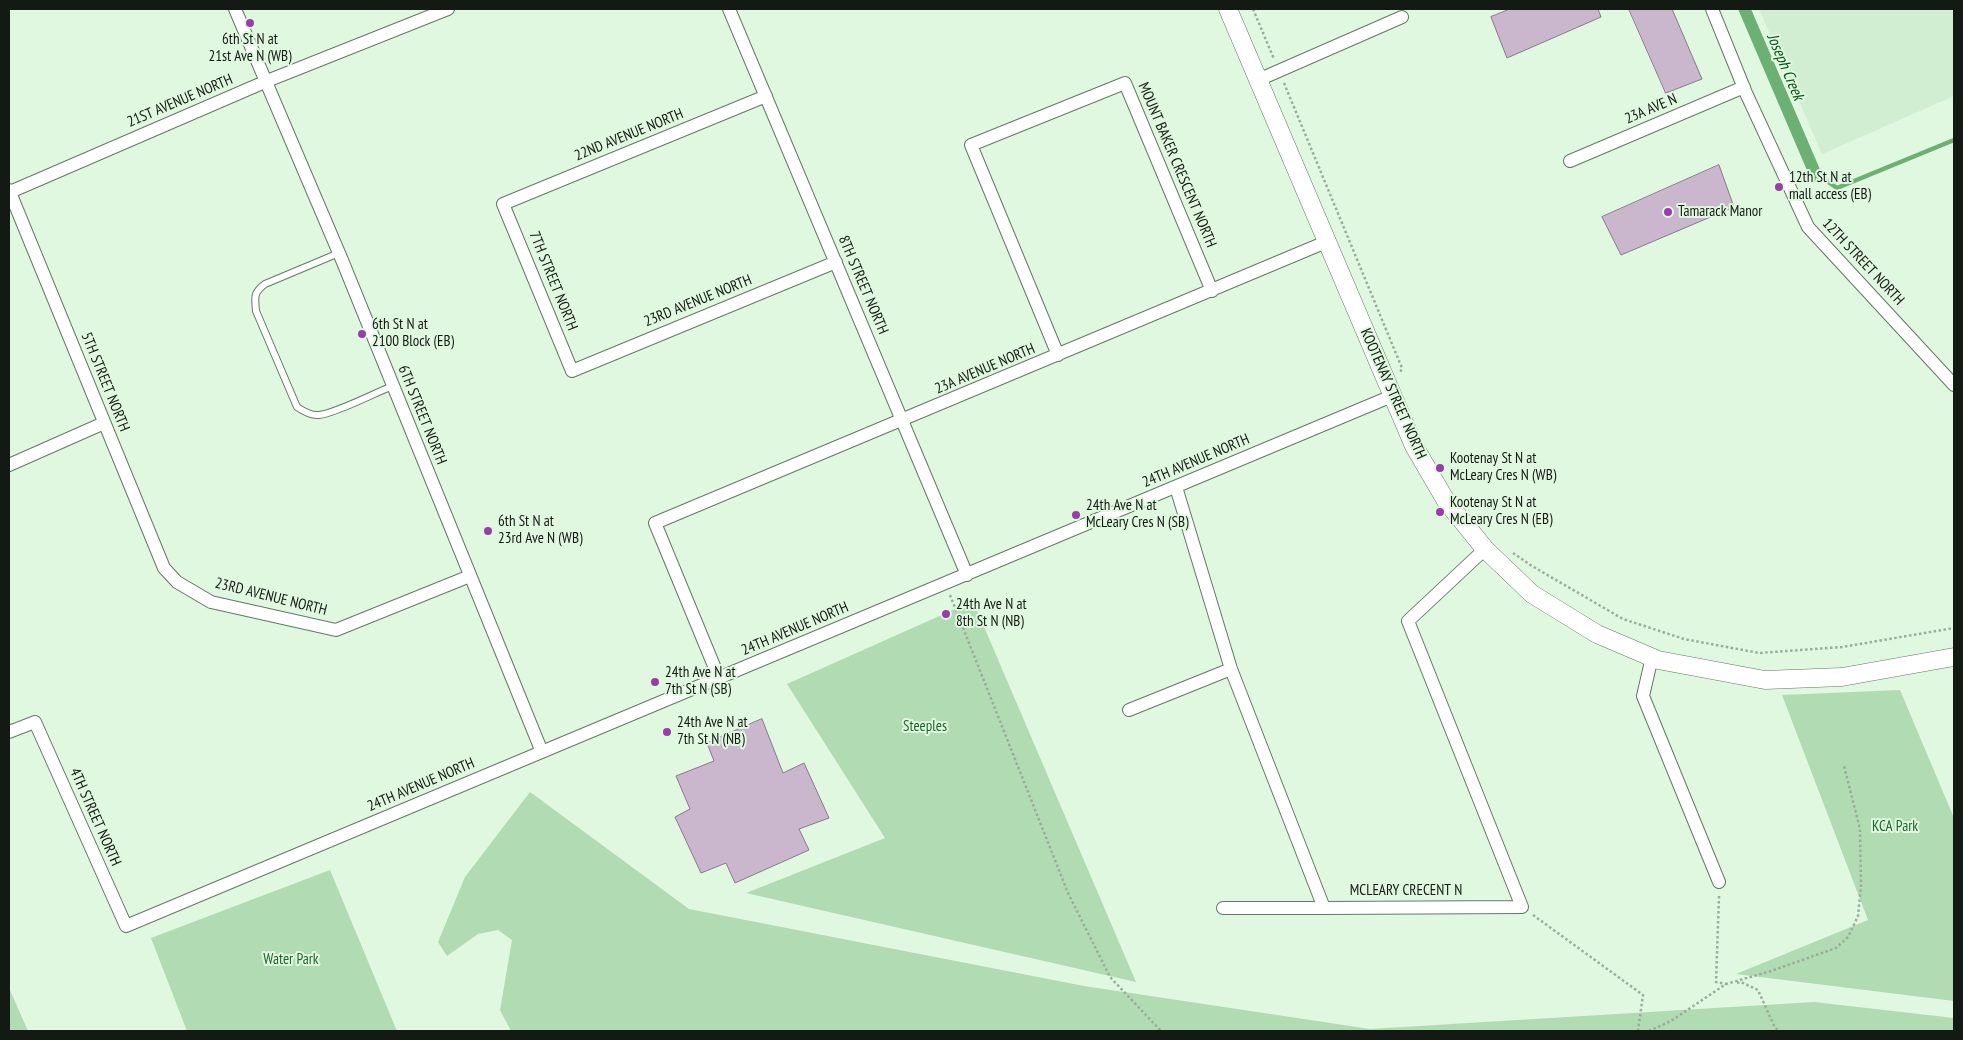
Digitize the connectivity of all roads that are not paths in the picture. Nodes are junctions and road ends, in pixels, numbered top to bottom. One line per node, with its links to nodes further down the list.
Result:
1 (235, 9): 8 (street, 6TH STREET NORTH)
2 (448, 9): 8 (street, 21ST AVENUE NORTH)
3 (729, 9): 10 (street, 8TH STREET NORTH)
4 (1228, 9): 7 (street, KOOTENAY STREET NORTH)
5 (1712, 9): 9 (street, 12TH STREET NORTH)
6 (1402, 17): 7 (street)
7 (1258, 80): 14 (street, KOOTENAY STREET NORTH)
8 (267, 82): 12 (street, 21ST AVENUE NORTH); 15 (street, 6TH STREET NORTH)
9 (1744, 87): 11 (street, 23A AVE N); 20 (street, 12TH STREET NORTH)
10 (766, 96): 13 (street, 22ND AVENUE NORTH); 16 (street, 8TH STREET NORTH)
11 (1570, 161)
12 (9, 191): 24 (street, 5TH STREET NORTH)
13 (504, 204): 19 (street, 7TH STREET NORTH)
14 (1326, 242): 17 (street, 23A AVENUE NORTH); 22 (street, KOOTENAY STREET NORTH)
15 (338, 253): 21 (street, 6TH STREET NORTH); 21 (lane)
16 (836, 262): 19 (street, 23RD AVENUE NORTH); 23 (street, 8TH STREET NORTH)
17 (1212, 291): 18 (street, 23A AVENUE NORTH); 18 (street, MOUNT BAKER CRESCENT NORTH)
18 (1058, 355): 23 (street, 23A AVENUE NORTH)
19 (572, 371)
20 (1954, 385)
21 (393, 386): 29 (street, 6TH STREET NORTH)
22 (1392, 396): 26 (street, 24TH AVENUE NORTH); 27 (street, KOOTENAY STREET NORTH)
23 (902, 421): 28 (street, 8TH STREET NORTH); 34 (street, 23A AVENUE NORTH)
24 (104, 424): 25 (street); 30 (street, 5TH STREET NORTH)
25 (9, 465)
26 (1176, 487): 28 (street, 24TH AVENUE NORTH); 33 (street)
27 (1485, 549): 31 (street, KOOTENAY STREET NORTH); 40 (street, MCLEARY CRECENT N)
28 (967, 574): 34 (street, 24TH AVENUE NORTH)
29 (470, 576): 30 (street, 23RD AVENUE NORTH); 37 (street, 6TH STREET NORTH)
30 (177, 582)
31 (1652, 657): 32 (street, KOOTENAY STREET NORTH); 38 (street)
32 (1954, 657)
33 (1231, 669): 35 (street); 40 (street)
34 (720, 678): 37 (street, 24TH AVENUE NORTH)
35 (1129, 710)
36 (9, 732): 41 (street, 4TH STREET NORTH)
37 (542, 752): 41 (street, 24TH AVENUE NORTH)
38 (1719, 882)
39 (1223, 908): 40 (street, MCLEARY CRECENT N)
40 (1324, 908)
41 (126, 926)

